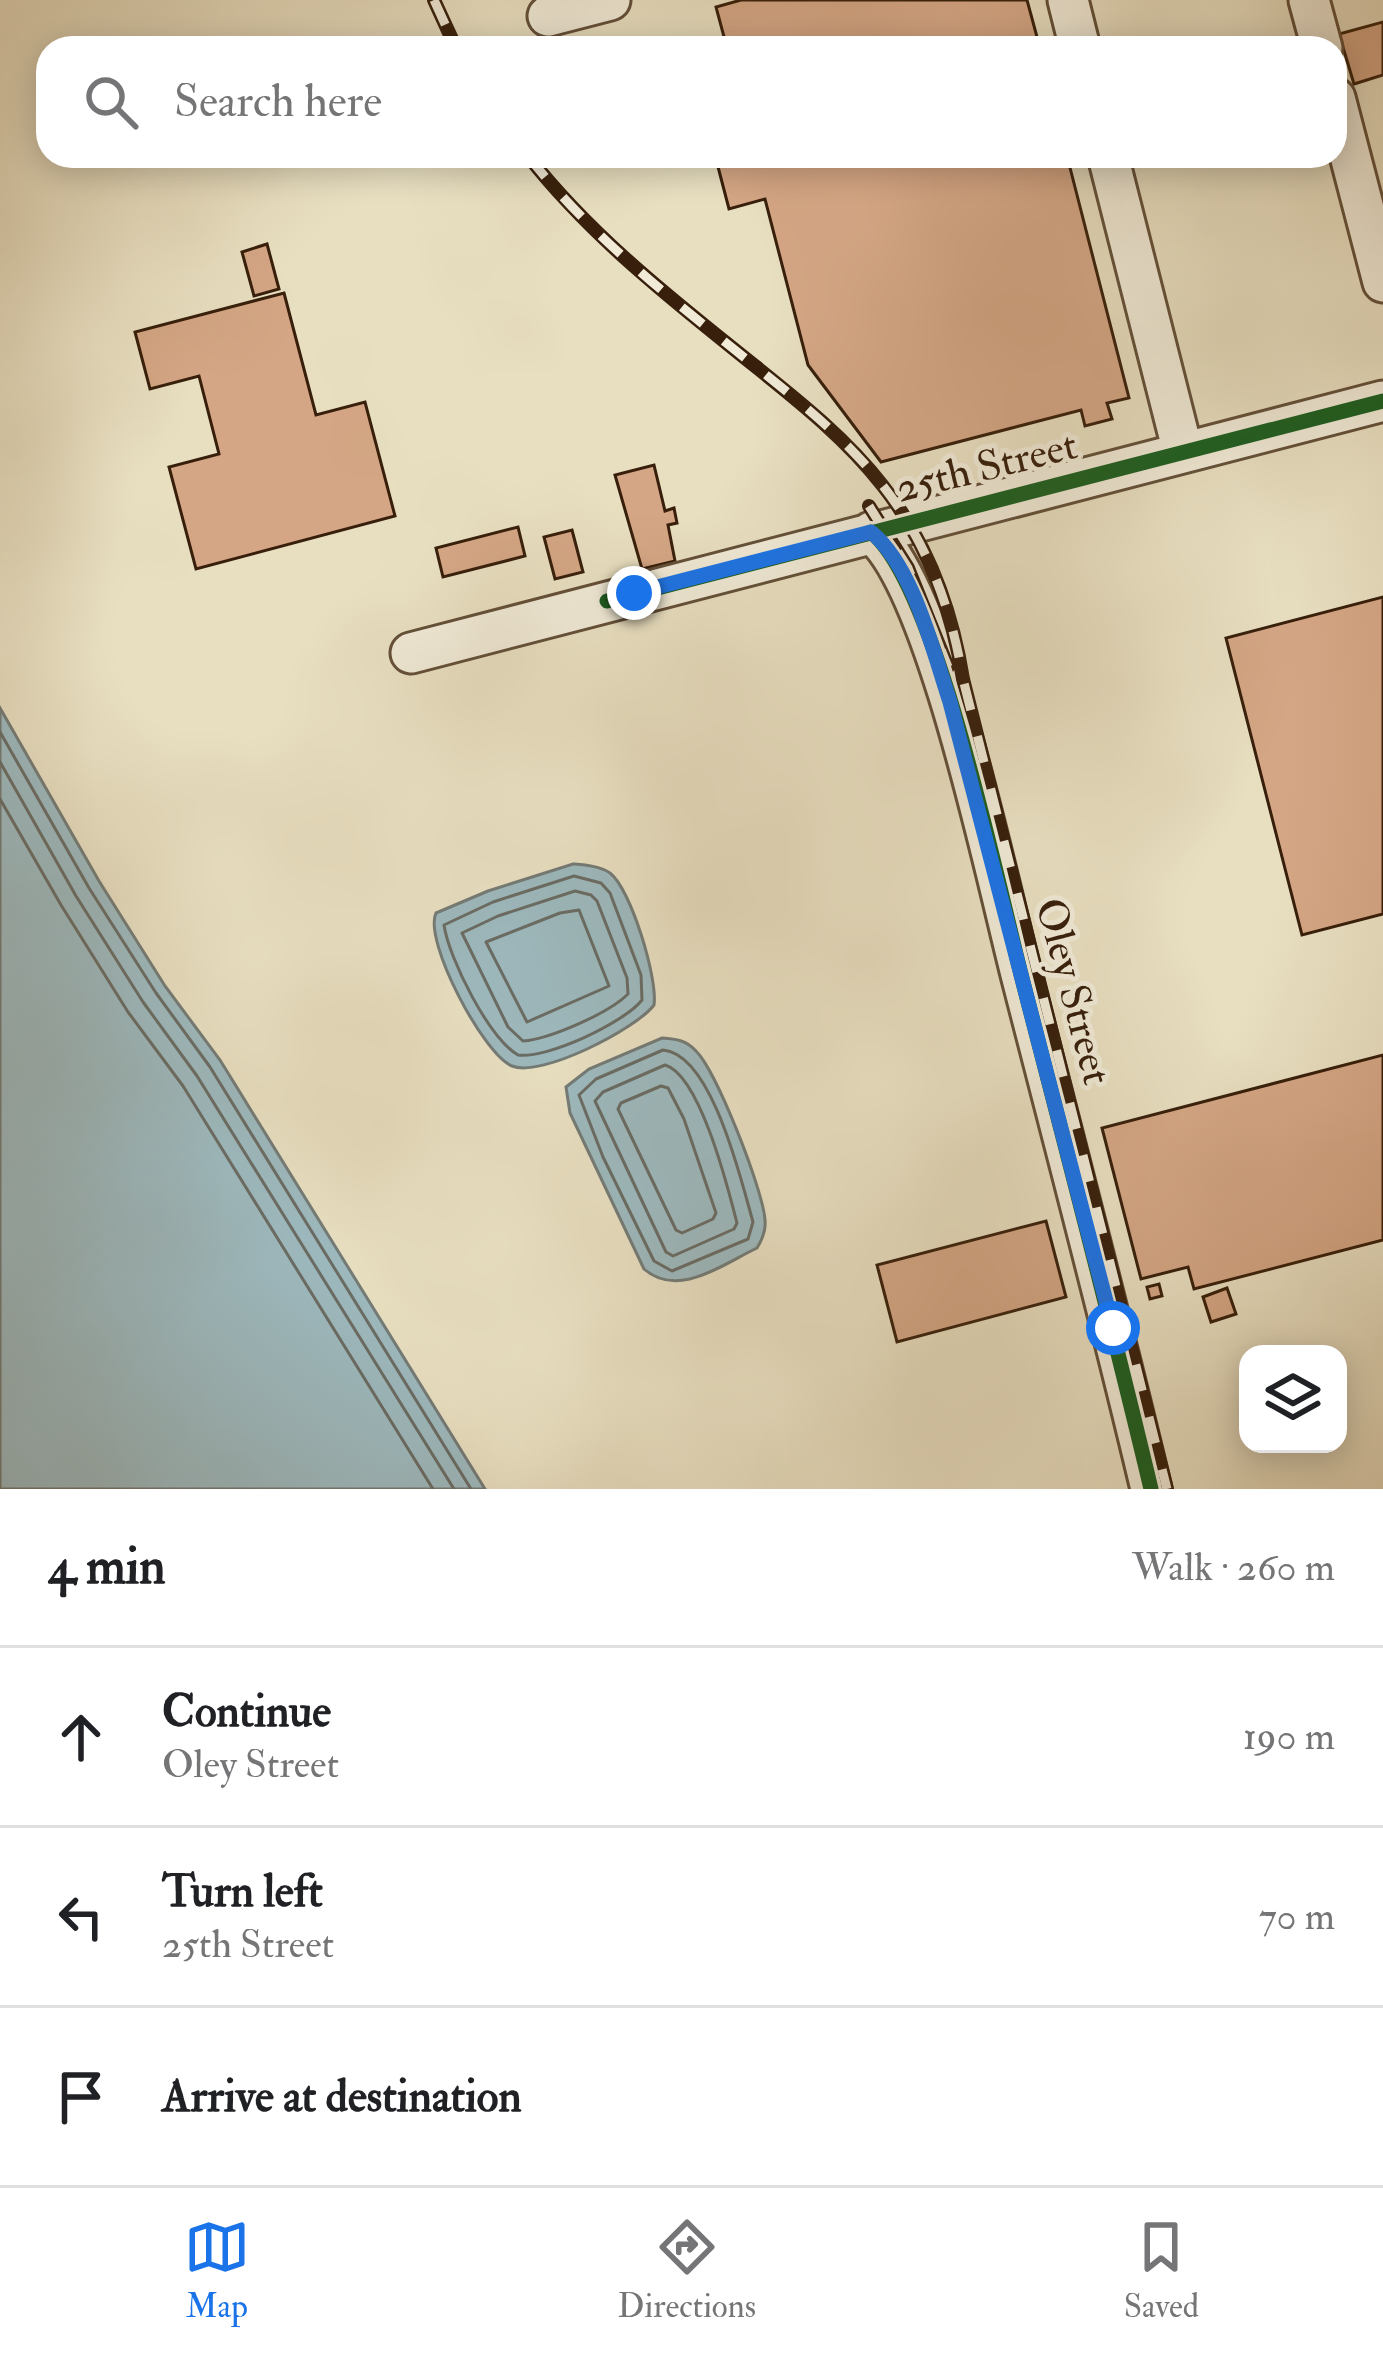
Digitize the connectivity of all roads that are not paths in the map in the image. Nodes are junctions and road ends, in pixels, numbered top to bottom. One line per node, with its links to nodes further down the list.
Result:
1 (610, 0): 4 (street)
2 (1068, 0): 5 (street)
3 (1310, 0): 6 (street)
4 (548, 16)
5 (1077, 36)
6 (1319, 36)
7 (1347, 144): 9 (street)
8 (1111, 168): 11 (street)
9 (1383, 283)
10 (1383, 401): 11 (street, 25th Street)
11 (1183, 452): 12 (street, 25th Street)
12 (871, 532): 13 (street, 25th Street); 14 (street, Oley Street)
13 (411, 653)
14 (1150, 1489)

